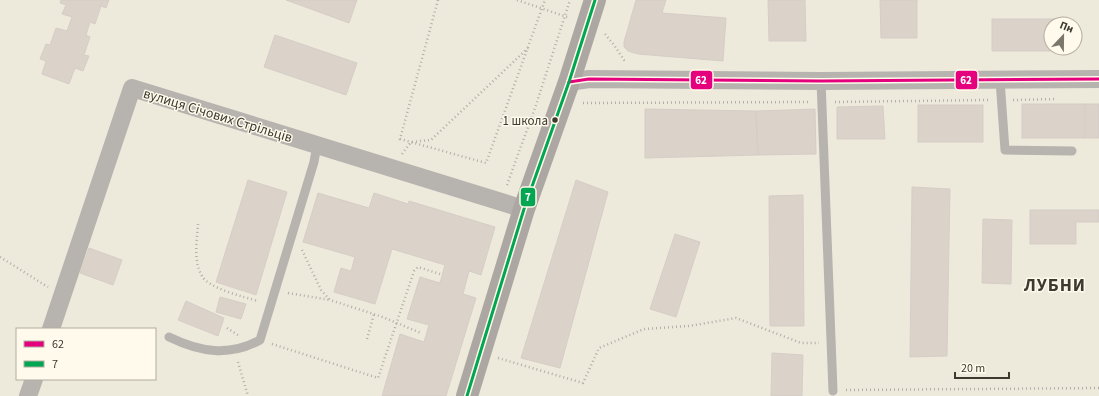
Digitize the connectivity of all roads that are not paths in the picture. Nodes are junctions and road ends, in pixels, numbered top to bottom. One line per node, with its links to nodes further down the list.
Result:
1 (595, 0): 5 (main road)
2 (1000, 80): 3 (street); 4 (street); 7 (lane)
3 (1099, 80)
4 (821, 81): 5 (street); 12 (lane)
5 (569, 82): 8 (main road)
6 (317, 145): 8 (street, вулиця Січових Стрільців); 9 (street, вулиця Січових Стрільців); 10 (lane)
7 (1072, 151)
8 (524, 209): 14 (main road)
9 (51, 328)
10 (169, 337)
11 (34, 380): 13 (street)
12 (833, 391)
13 (28, 396)
14 (467, 396)

